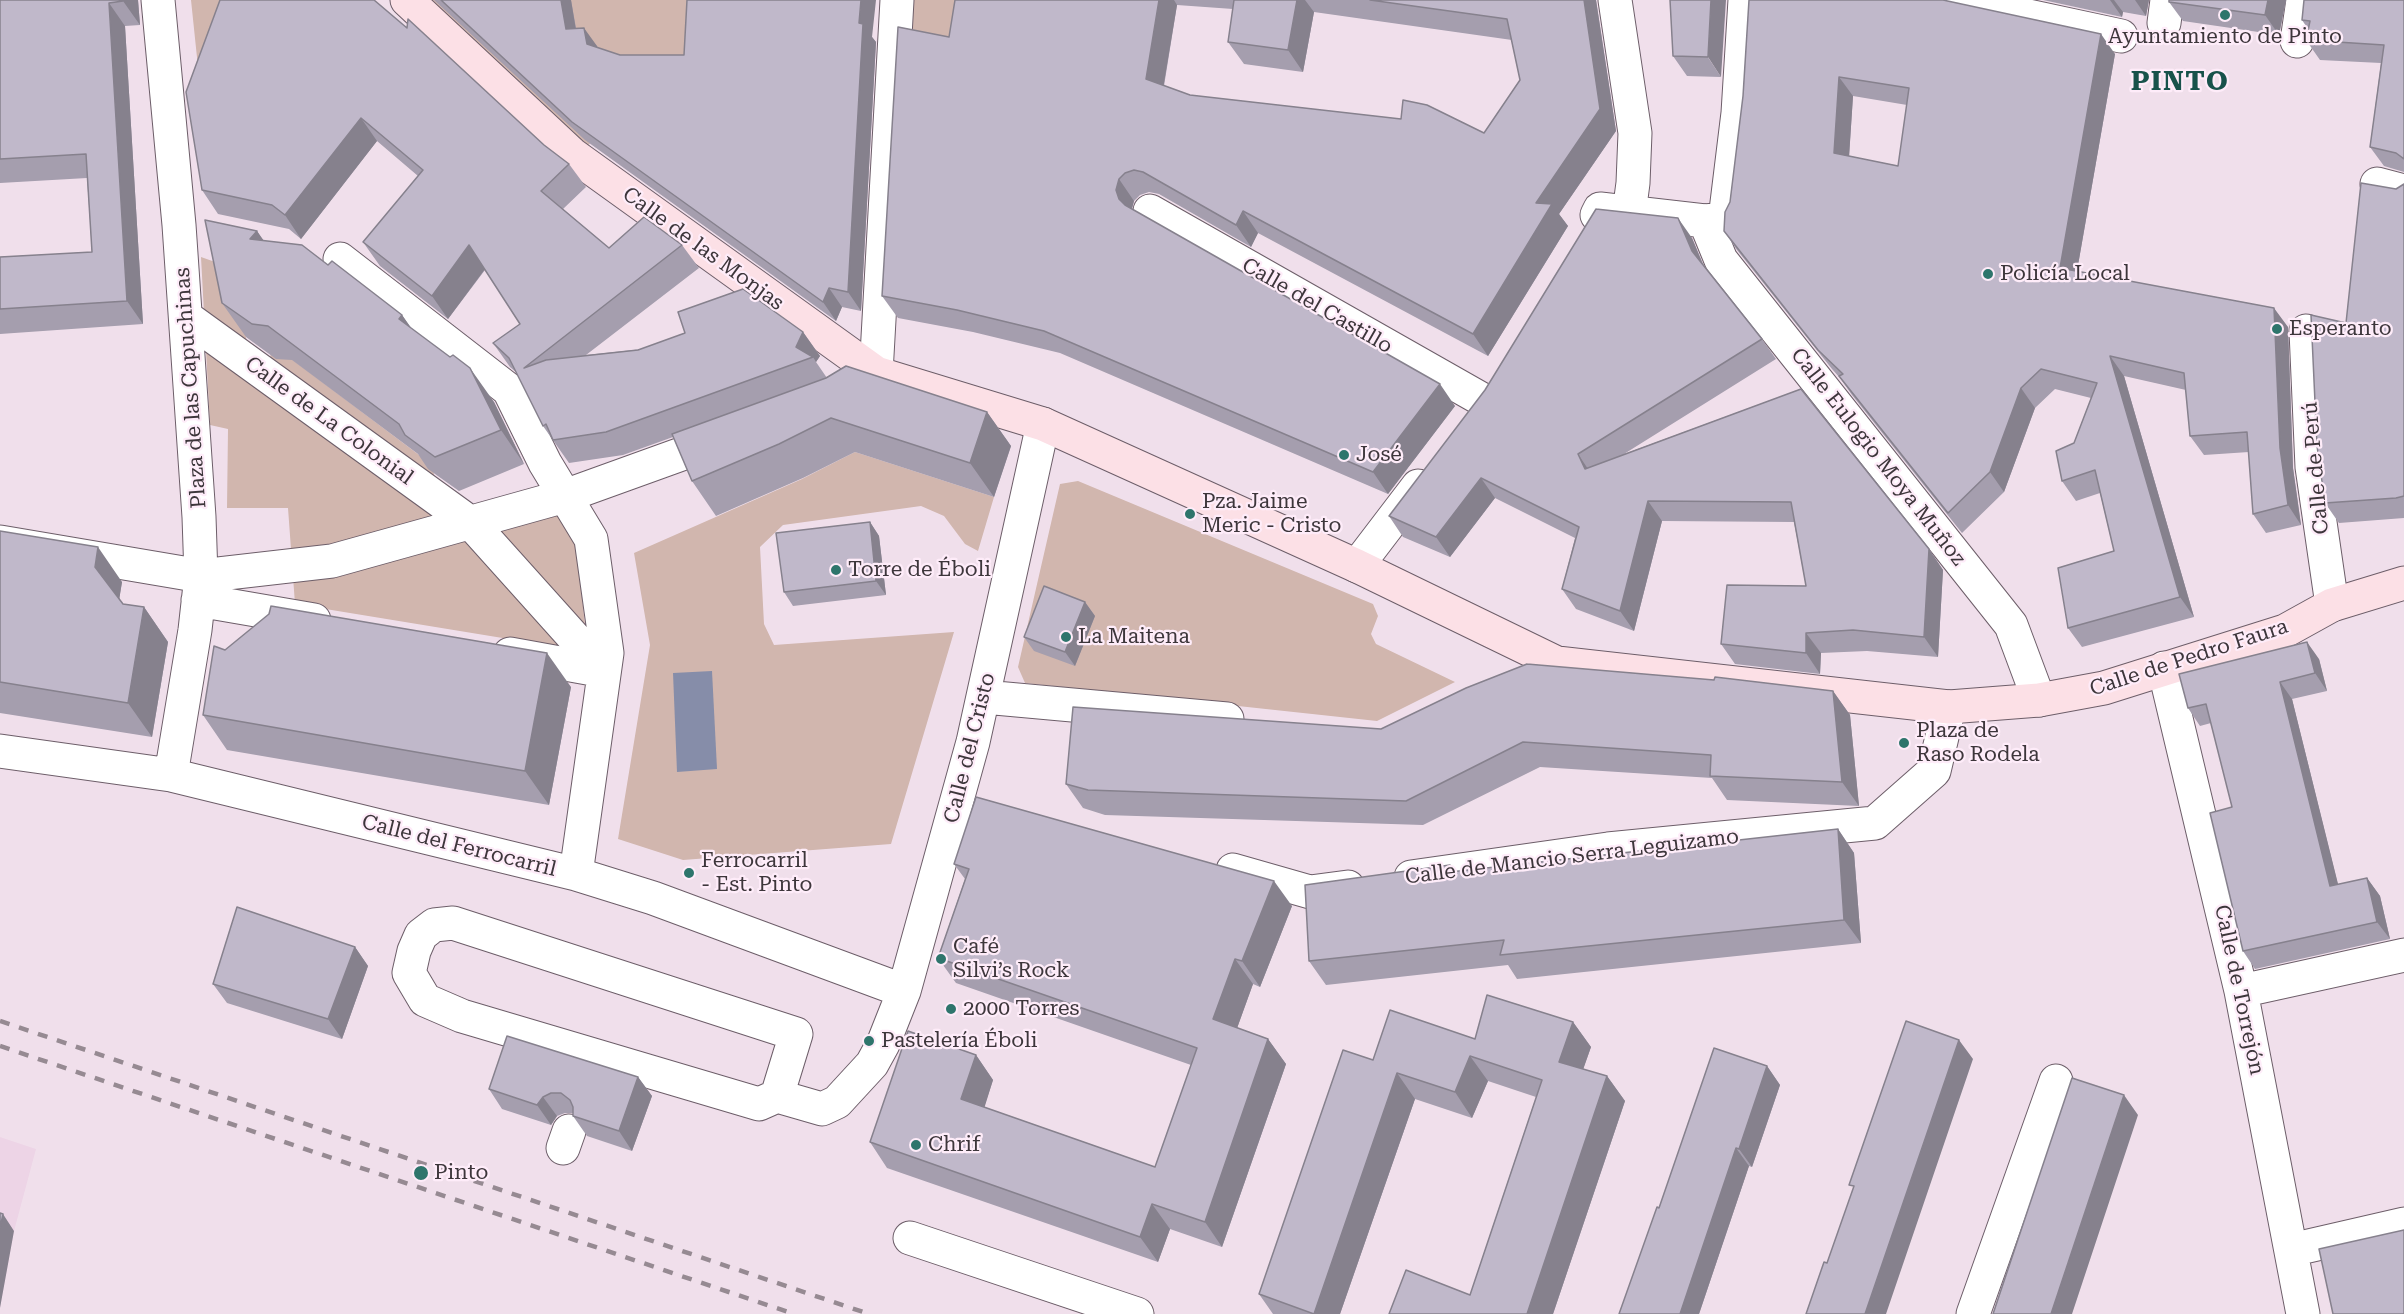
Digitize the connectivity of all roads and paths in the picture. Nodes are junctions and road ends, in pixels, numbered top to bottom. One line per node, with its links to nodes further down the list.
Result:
1 (158, 0): 13 (street, Plaza de las Capuchinas)
2 (407, 0): 20 (street, Calle de las Monjas)
3 (897, 0): 20 (street)
4 (1614, 0): 10 (street)
5 (1745, 0): 12 (street)
6 (1954, 0): 8 (street)
7 (2303, 0): 9 (street)
8 (2121, 36)
9 (2297, 41)
10 (1614, 211): 12 (street); 15 (street)
11 (1150, 212): 22 (street, Calle del Castillo)
12 (1715, 220): 41 (street, Calle Eulogio Moya Muñoz)
13 (179, 225): 14 (street); 17 (street, Plaza de las Capuchinas)
14 (211, 232)
15 (1582, 240)
16 (340, 259): 27 (street)
17 (186, 317): 28 (street, Calle de La Colonial); 32 (street, Plaza de las Capuchinas)
18 (2306, 331): 33 (street, Calle de Perú)
19 (1502, 370): 22 (street)
20 (876, 373): 21 (street); 23 (street, Calle de las Monjas)
21 (832, 399)
22 (1483, 400): 25 (street)
23 (1043, 424): 30 (street, Calle de las Monjas); 40 (street, Calle del Cristo)
24 (754, 428): 27 (street)
25 (1462, 428)
26 (1434, 465): 30 (street)
27 (565, 496): 28 (street); 38 (street)
28 (472, 524): 32 (street); 38 (street, Calle de La Colonial)
29 (0, 542): 32 (street)
30 (1357, 566): 36 (street, Calle de las Monjas)
31 (2404, 583): 33 (street, Calle de Pedro Faura)
32 (199, 588): 34 (street); 45 (street, Plaza de las Capuchinas)
33 (2332, 604): 37 (street, Calle de Pedro Faura)
34 (349, 626)
35 (476, 649): 38 (street)
36 (1557, 663): 39 (street); 42 (street, Calle de Pedro Faura)
37 (2164, 668): 41 (street, Calle de Pedro Faura); 52 (street, Calle de Torrejón)
38 (604, 671): 49 (street)
39 (1524, 676)
40 (984, 697): 43 (street); 46 (street, Calle del Cristo)
41 (2039, 700): 42 (street, Calle de Pedro Faura)
42 (1949, 707): 48 (street, Calle de Mancio Serra Leguizamo)
43 (1252, 721)
44 (0, 751): 45 (street, Calle del Ferrocarril)
45 (171, 775): 49 (street, Calle del Ferrocarril)
46 (959, 793): 47 (street); 51 (street, Calle del Cristo)
47 (993, 803)
48 (1208, 863)
49 (576, 874): 51 (street, Calle del Ferrocarril)
50 (2404, 955): 52 (street)
51 (904, 991): 54 (street, Calle del Cristo)
52 (2241, 991): 57 (street, Calle de Torrejón)
53 (2056, 1081): 59 (street)
54 (777, 1096): 54 (street)
55 (2404, 1224): 57 (street)
56 (910, 1238): 58 (street)
57 (2291, 1250): 60 (street, Calle de Torrejón)
58 (1137, 1314)
59 (1973, 1314)
60 (2303, 1314)

